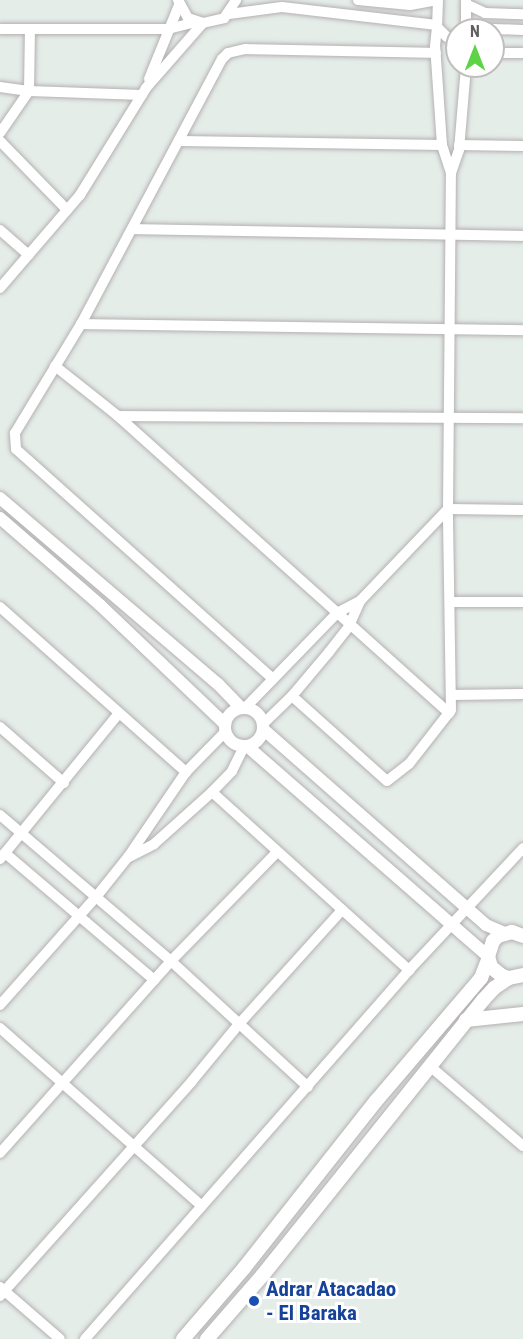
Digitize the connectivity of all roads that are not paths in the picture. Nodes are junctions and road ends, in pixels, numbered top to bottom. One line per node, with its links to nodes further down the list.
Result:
1 (236, 0): 6 (street)
2 (358, 0): 3 (street)
3 (438, 0): 10 (street)
4 (178, 2): 9 (street); 12 (street)
5 (467, 2): 7 (street); 8 (street)
6 (229, 14): 9 (street); 10 (street)
7 (523, 14)
8 (466, 18)
9 (200, 23): 12 (street); 23 (street)
10 (437, 26): 16 (street); 17 (street)
11 (0, 29): 13 (street)
12 (168, 29): 13 (street); 23 (street)
13 (30, 30): 22 (street)
14 (505, 30): 15 (street)
15 (523, 30)
16 (445, 35)
17 (436, 53): 26 (street); 27 (street)
18 (505, 53): 19 (street)
19 (523, 53)
20 (465, 78): 28 (street)
21 (0, 87): 22 (street)
22 (29, 91): 23 (street); 24 (street)
23 (144, 92): 31 (street)
24 (0, 134)
25 (0, 141): 31 (street)
26 (180, 141): 27 (street); 32 (street)
27 (442, 145): 30 (street)
28 (459, 146): 29 (street); 30 (street)
29 (523, 146)
30 (451, 173): 34 (street)
31 (67, 210): 36 (street)
32 (133, 228): 34 (street); 38 (street)
33 (0, 230): 36 (street)
34 (451, 235): 35 (street); 39 (street)
35 (523, 236)
36 (29, 255): 37 (street)
37 (0, 288)
38 (81, 324): 39 (street); 41 (street)
39 (450, 330): 40 (street); 43 (street)
40 (523, 330)
41 (55, 366): 42 (street); 55 (street)
42 (118, 416): 43 (street); 53 (street)
43 (451, 418): 44 (street); 46 (street)
44 (523, 418)
45 (0, 498): 59 (street)
46 (448, 509): 47 (street); 49 (street); 50 (street)
47 (523, 510)
48 (0, 518): 64 (street)
49 (360, 601): 53 (street); 54 (street)
50 (451, 602): 51 (street); 57 (street)
51 (523, 602)
52 (0, 607): 60 (street)
53 (337, 613): 54 (street); 55 (street)
54 (349, 626): 58 (street); 61 (street)
55 (272, 678): 59 (street)
56 (523, 694): 57 (street)
57 (452, 695): 61 (street)
58 (292, 696): 61 (street); 62 (street)
59 (243, 708): 62 (street); 64 (street)
60 (119, 713): 66 (street); 67 (street)
61 (449, 713)
62 (263, 726): 65 (street); 76 (street)
63 (0, 727): 67 (street)
64 (225, 728): 65 (street); 66 (street)
65 (246, 746): 68 (street); 79 (street)
66 (186, 772): 74 (street)
67 (64, 783): 70 (street)
68 (212, 792): 72 (street); 74 (street)
69 (0, 815): 70 (street)
70 (22, 835): 73 (street); 75 (street)
71 (523, 848): 76 (street)
72 (277, 852): 77 (street); 82 (street)
73 (3, 856): 78 (street)
74 (129, 857): 75 (street)
75 (96, 897): 78 (street); 82 (street)
76 (469, 908): 79 (street); 80 (street)
77 (342, 910): 83 (street); 89 (street)
78 (79, 917): 85 (street); 86 (street)
79 (454, 924): 81 (street); 83 (street)
80 (516, 931): 81 (main road)
81 (488, 958): 84 (main road); 101 (main road)
82 (171, 961): 85 (street); 89 (street)
83 (409, 970): 93 (street)
84 (518, 978): 88 (main road)
85 (154, 980): 92 (street)
86 (0, 1005)
87 (523, 1014): 88 (main road)
88 (466, 1020): 91 (main road)
89 (239, 1024): 93 (street); 94 (street)
90 (0, 1028): 92 (street)
91 (431, 1067): 95 (street); 102 (main road)
92 (62, 1083): 94 (street); 96 (street)
93 (308, 1087): 97 (street)
94 (133, 1144): 97 (street); 98 (street)
95 (523, 1146)
96 (0, 1154)
97 (202, 1206): 100 (street)
98 (2, 1291): 99 (street)
99 (60, 1339)
100 (85, 1339)
101 (183, 1339)
102 (207, 1339)

